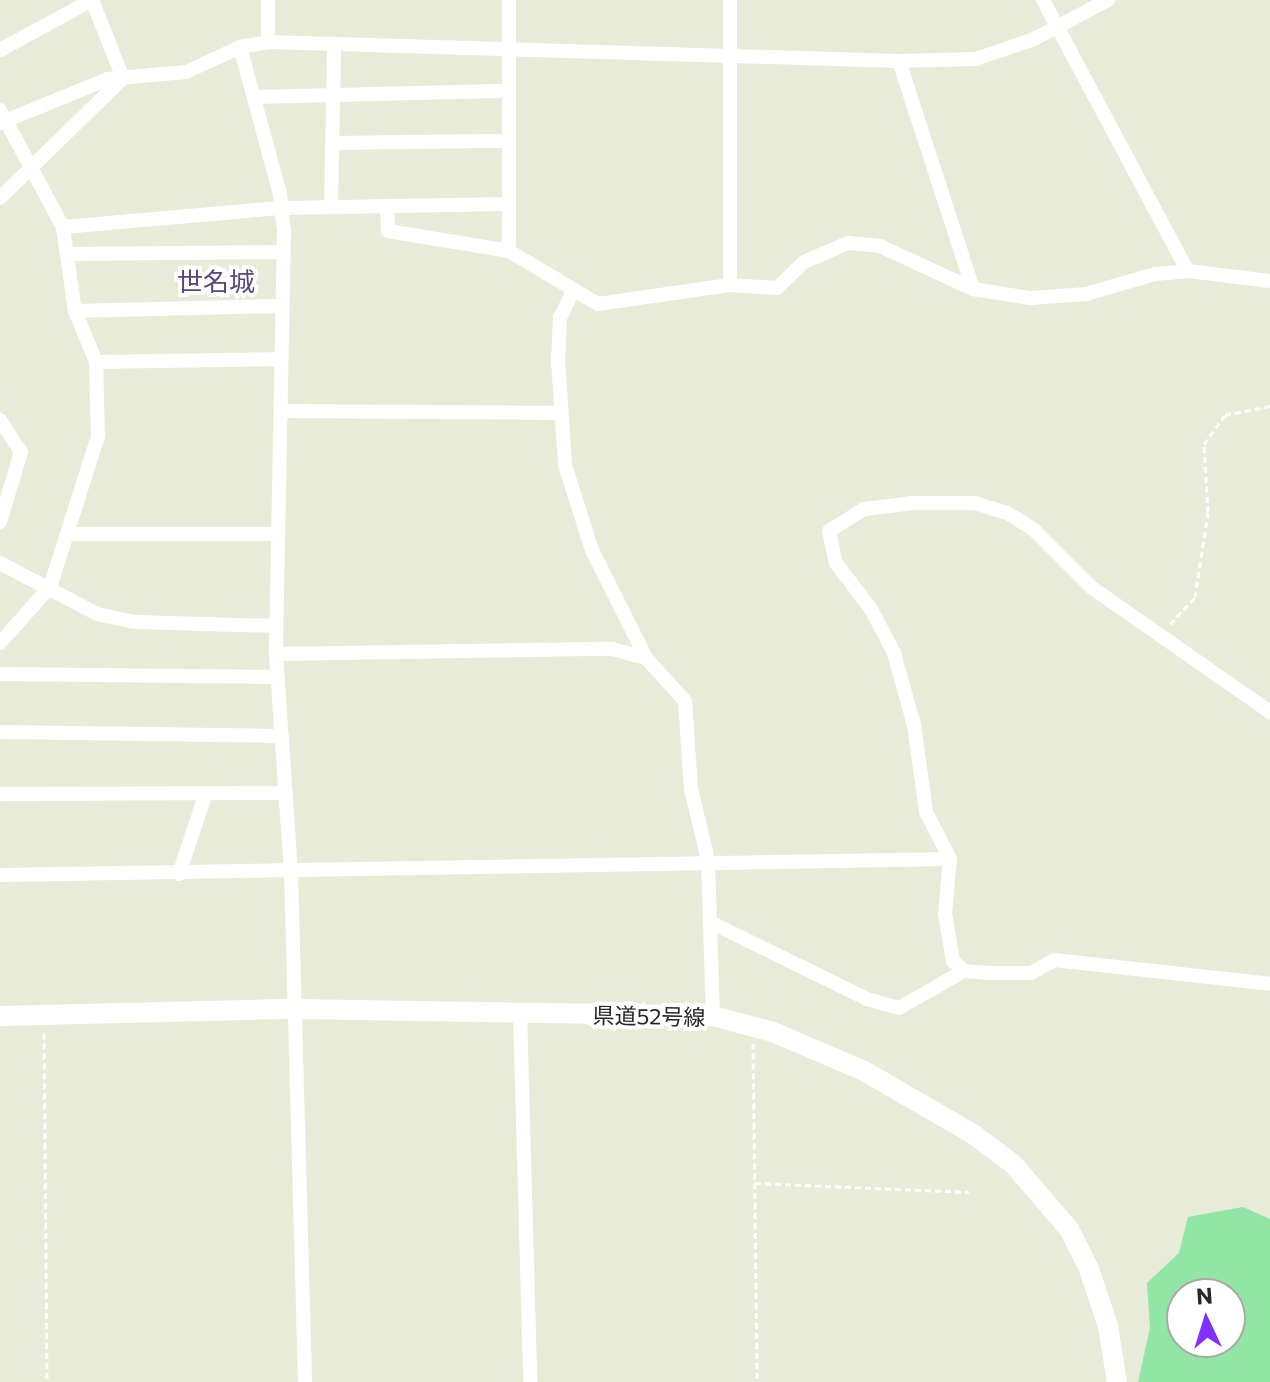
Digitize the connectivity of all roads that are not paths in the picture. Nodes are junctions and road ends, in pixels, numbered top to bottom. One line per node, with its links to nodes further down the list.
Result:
1 (92, 0): 11 (street); 15 (street)
2 (268, 0): 8 (street)
3 (509, 0): 12 (street)
4 (730, 0): 13 (street)
5 (1043, 0): 7 (street)
6 (1108, 0): 7 (street)
7 (1056, 27): 14 (street); 32 (street)
8 (268, 42): 9 (street); 10 (street)
9 (240, 47): 15 (street); 18 (street)
10 (334, 47): 12 (street); 17 (street)
11 (0, 50)
12 (508, 51): 13 (street); 16 (street)
13 (729, 57): 14 (street); 34 (street)
14 (899, 61): 35 (street)
15 (123, 78): 19 (street); 22 (street)
16 (508, 91): 17 (street); 20 (street)
17 (333, 95): 18 (street); 21 (street)
18 (254, 97): 27 (street)
19 (2, 117): 22 (street)
20 (507, 141): 21 (street); 24 (street)
21 (332, 143): 26 (street)
22 (33, 166): 23 (street); 28 (street)
23 (0, 198)
24 (507, 204): 25 (street); 29 (street)
25 (387, 206): 26 (street); 29 (street)
26 (331, 207): 27 (street)
27 (282, 208): 28 (street); 30 (street)
28 (63, 227): 31 (street)
29 (509, 251): 36 (street)
30 (284, 252): 31 (street); 37 (street)
31 (67, 254): 38 (street)
32 (1188, 271): 33 (street); 35 (street)
33 (1270, 281)
34 (730, 285): 35 (street); 36 (street)
35 (973, 289)
36 (573, 291): 42 (street)
37 (282, 306): 38 (street); 39 (street)
38 (75, 311): 40 (street)
39 (281, 359): 40 (street); 41 (street)
40 (96, 362): 45 (street)
41 (281, 411): 42 (street); 46 (street)
42 (561, 413): 52 (street)
43 (0, 420): 44 (street)
44 (0, 522)
45 (67, 534): 46 (street); 48 (street)
46 (278, 534): 49 (street)
47 (0, 563): 48 (street)
48 (50, 587): 49 (street); 50 (street)
49 (276, 626): 51 (street)
50 (0, 643)
51 (276, 654): 52 (street); 54 (street)
52 (646, 658): 62 (street)
53 (0, 674): 54 (street)
54 (278, 677): 57 (street)
55 (1270, 712): 61 (street)
56 (0, 732): 57 (street)
57 (282, 736): 59 (street)
58 (206, 793): 59 (street); 60 (street); 64 (street)
59 (286, 793): 63 (street)
60 (0, 794)
61 (950, 859): 62 (street); 67 (street)
62 (708, 860): 63 (street); 66 (street)
63 (291, 873): 64 (street); 69 (street)
64 (179, 874): 65 (street)
65 (0, 875)
66 (710, 922): 67 (street); 72 (street)
67 (964, 971): 68 (street)
68 (1270, 984)
69 (293, 1009): 70 (main road, 県道52号線); 71 (main road, 県道52号線); 73 (street)
70 (520, 1014): 72 (main road, 県道52号線); 74 (street)
71 (0, 1016)
72 (713, 1016): 75 (main road, 県道52号線)
73 (305, 1382)
74 (530, 1382)
75 (1117, 1382)

